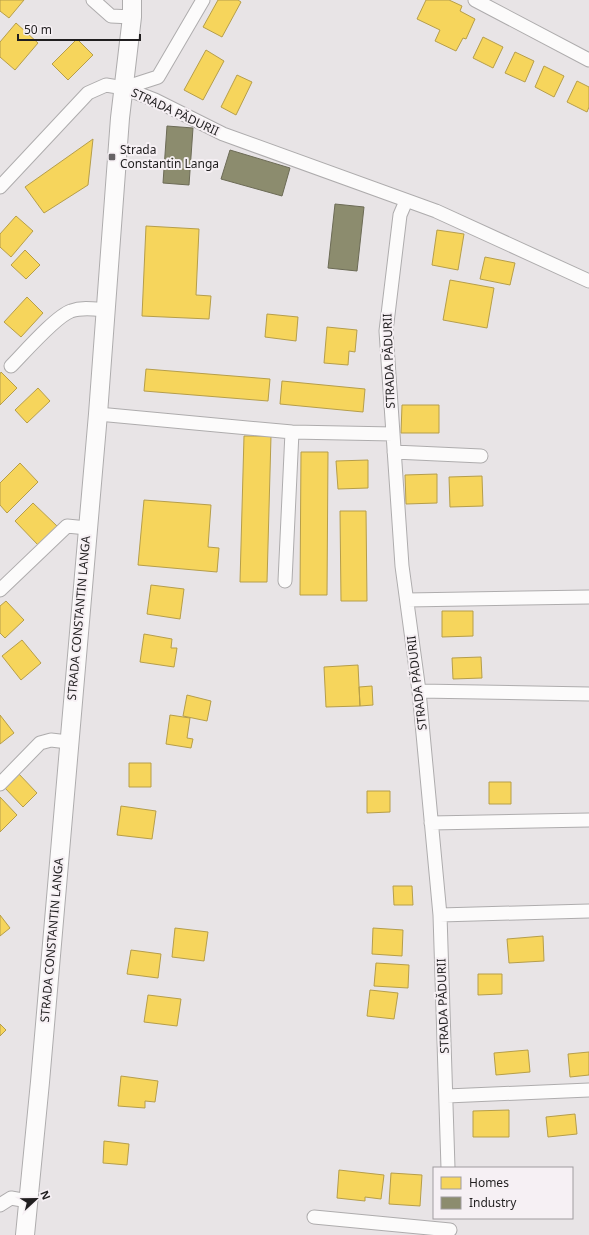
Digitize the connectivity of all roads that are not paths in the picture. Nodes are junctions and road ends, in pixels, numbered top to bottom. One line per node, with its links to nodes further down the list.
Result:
1 (93, 0): 4 (street)
2 (203, 0): 6 (street)
3 (475, 0): 5 (street)
4 (132, 8): 6 (main road, STRADA CONSTANTIN LANGA)
5 (589, 60)
6 (124, 88): 7 (street); 8 (street, STRADA PĂDURII); 10 (main road, STRADA CONSTANTIN LANGA)
7 (0, 187)
8 (406, 201): 9 (street, STRADA PĂDURII); 14 (street, STRADA PĂDURII)
9 (589, 282)
10 (105, 310): 11 (street); 12 (main road, STRADA CONSTANTIN LANGA)
11 (11, 366)
12 (98, 414): 13 (street); 17 (main road, STRADA CONSTANTIN LANGA)
13 (292, 432): 14 (street); 18 (street)
14 (393, 434): 15 (street, STRADA PĂDURII)
15 (394, 452): 16 (street); 21 (street, STRADA PĂDURII)
16 (481, 456)
17 (87, 528): 19 (street); 24 (main road, STRADA CONSTANTIN LANGA)
18 (285, 581)
19 (0, 590)
20 (589, 597): 21 (street)
21 (407, 600): 22 (street, STRADA PĂDURII)
22 (419, 691): 23 (street); 27 (street, STRADA PĂDURII)
23 (589, 694)
24 (68, 742): 25 (street); 33 (main road, STRADA CONSTANTIN LANGA)
25 (0, 784)
26 (589, 820): 27 (street)
27 (431, 823): 29 (street, STRADA PĂDURII)
28 (589, 911): 29 (street)
29 (440, 915): 31 (street, STRADA PĂDURII)
30 (589, 1090): 31 (street)
31 (447, 1096): 32 (street, STRADA PĂDURII)
32 (448, 1167)
33 (28, 1201): 34 (street); 37 (main road, STRADA CONSTANTIN LANGA)
34 (0, 1205)
35 (314, 1217): 36 (street)
36 (450, 1228)
37 (25, 1235)

